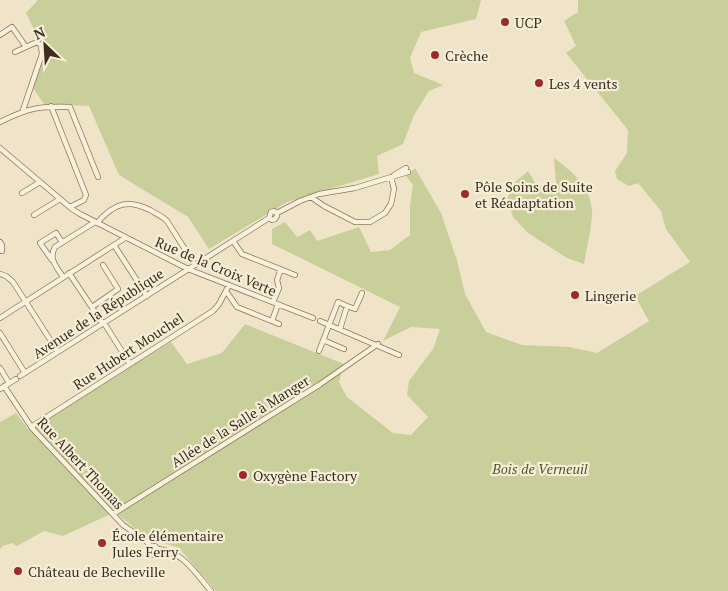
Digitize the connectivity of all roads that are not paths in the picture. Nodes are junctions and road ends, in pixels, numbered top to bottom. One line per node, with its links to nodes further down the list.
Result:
1 (0, 35): 2 (street)
2 (26, 47): 3 (street); 5 (street)
3 (15, 52)
4 (51, 106): 5 (street); 9 (street); 15 (street)
5 (23, 110): 6 (street)
6 (0, 122)
7 (0, 148): 11 (street, Rue de la Croix Verte)
8 (407, 170): 10 (street)
9 (98, 177)
10 (391, 177): 13 (street); 13 (street)
11 (40, 182): 12 (street); 14 (street, Rue de la Croix Verte)
12 (22, 193)
13 (311, 197): 19 (street, Avenue de la République)
14 (60, 199): 15 (street, Rue de la Croix Verte); 16 (street)
15 (70, 207): 17 (street, Rue de la Croix Verte)
16 (34, 215)
17 (96, 222): 18 (street, Rue de la Croix Verte); 21 (street); 26 (street)
18 (125, 238): 22 (street); 27 (street, Rue de la Croix Verte)
19 (233, 241): 26 (street, Avenue de la République); 28 (street)
20 (0, 242): 23 (street)
21 (62, 242): 24 (street); 24 (street)
22 (114, 245): 29 (street); 36 (street)
23 (2, 251)
24 (52, 260): 32 (street)
25 (103, 265): 40 (street)
26 (195, 265): 27 (street, Avenue de la République)
27 (188, 269): 33 (street, Rue de la Croix Verte); 36 (street, Avenue de la République)
28 (281, 270): 31 (street); 38 (street)
29 (70, 273): 32 (street); 40 (street)
30 (0, 274): 37 (street)
31 (295, 274)
32 (63, 277): 37 (street)
33 (229, 285): 34 (street, Rue Hubert Mouchel); 38 (street, Rue de la Croix Verte)
34 (226, 291): 43 (street); 56 (street, Rue Hubert Mouchel)
35 (362, 293): 39 (street)
36 (146, 296): 45 (street, Avenue de la République)
37 (26, 302): 41 (street); 54 (street)
38 (276, 303): 42 (street, Rue de la Croix Verte); 43 (street)
39 (347, 306): 47 (street); 48 (street)
40 (92, 307): 45 (street)
41 (0, 318)
42 (313, 318)
43 (272, 321): 46 (street)
44 (320, 321): 47 (street)
45 (103, 323): 54 (street, Avenue de la République); 56 (street)
46 (279, 324)
47 (329, 325): 48 (street); 50 (street)
48 (340, 329): 51 (street)
49 (0, 333): 58 (street)
50 (323, 340): 52 (street); 53 (street)
51 (378, 344): 55 (street); 62 (street, Allée de la Salle à Manger)
52 (344, 349)
53 (318, 351)
54 (58, 352): 58 (street, Avenue de la République)
55 (399, 354)
56 (130, 364): 61 (street, Rue Hubert Mouchel)
57 (0, 368): 59 (street)
58 (26, 373): 59 (street, Avenue de la République)
59 (9, 383): 60 (street, Avenue de la République)
60 (2, 388): 61 (street, Rue Albert Thomas)
61 (31, 427): 62 (street, Rue Albert Thomas)
62 (113, 514): 63 (street, Rue Albert Thomas)
63 (151, 547): 64 (street); 64 (street)
64 (158, 550): 65 (street)
65 (211, 591)

